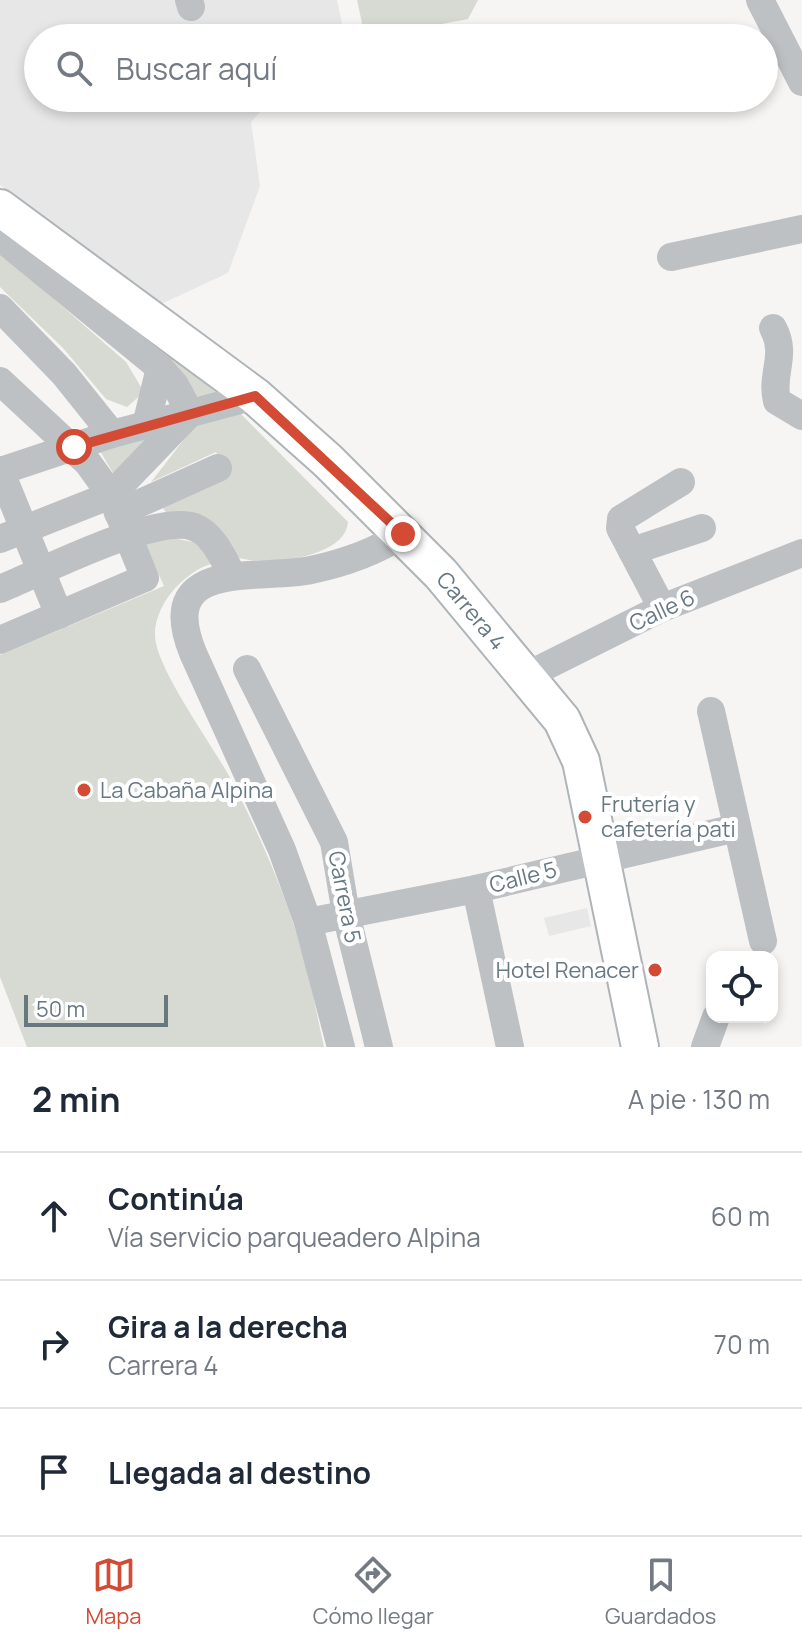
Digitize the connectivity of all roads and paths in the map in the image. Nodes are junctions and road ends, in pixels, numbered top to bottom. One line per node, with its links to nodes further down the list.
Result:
1 (760, 0): 2 (street)
2 (772, 24)
3 (778, 35): 4 (street)
4 (802, 82)
5 (0, 208): 13 (main road, Carrera 4)
6 (802, 229): 8 (street)
7 (0, 237): 11 (street)
8 (671, 257)
9 (1, 312): 17 (street)
10 (773, 328): 15 (street)
11 (160, 368): 14 (street); 16 (street)
12 (0, 381): 18 (street)
13 (255, 396): 14 (street); 25 (main road, Carrera 4)
14 (190, 413): 16 (street); 22 (street)
15 (802, 416)
16 (146, 425): 17 (street)
17 (112, 434): 18 (street)
18 (74, 447): 20 (street); 22 (street)
19 (218, 468): 22 (street)
20 (0, 470): 24 (street)
21 (681, 482): 26 (street)
22 (119, 515): 24 (street); 28 (street); 29 (street); 32 (street)
23 (702, 528): 26 (street)
24 (12, 534): 28 (street)
25 (403, 534): 29 (street); 35 (main road, Carrera 4)
26 (632, 551): 31 (street)
27 (802, 553): 31 (street, Calle 6)
28 (42, 572): 30 (street); 32 (street)
29 (232, 575): 41 (street, Carrera 5)
30 (0, 589)
31 (662, 608): 35 (street, Calle 6)
32 (59, 615): 33 (street)
33 (0, 640)
34 (247, 669): 40 (street, Carrera 5)
35 (526, 676): 38 (main road, Carrera 4)
36 (711, 711): 37 (street)
37 (736, 828): 38 (street, Calle 5); 42 (street)
38 (599, 859): 39 (street, Calle 5); 47 (main road, Carrera 4)
39 (476, 889): 40 (street, Calle 5); 46 (street)
40 (346, 914): 41 (street, Calle 5); 45 (street, Carrera 5)
41 (308, 922): 44 (street, Carrera 5)
42 (763, 941)
43 (714, 1023): 48 (street)
44 (341, 1047)
45 (379, 1047)
46 (510, 1047)
47 (640, 1047)
48 (705, 1047)

